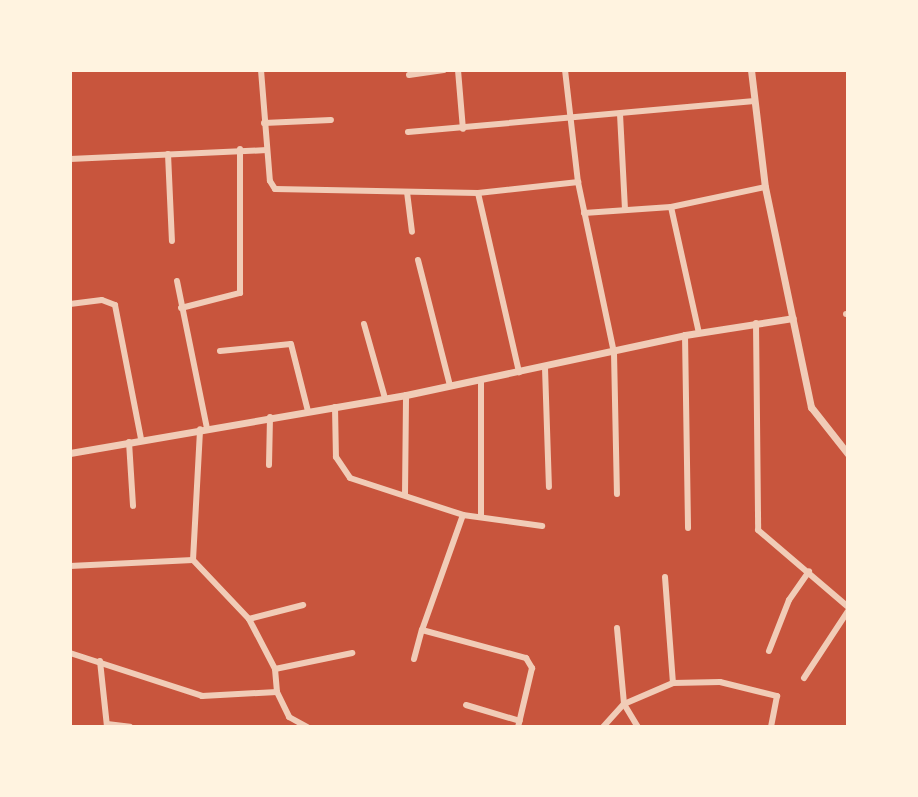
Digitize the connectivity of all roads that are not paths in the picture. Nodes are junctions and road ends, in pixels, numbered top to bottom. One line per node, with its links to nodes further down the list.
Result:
1 (261, 70): 11 (street)
2 (444, 70): 6 (street)
3 (458, 70): 12 (street)
4 (565, 70): 9 (street)
5 (751, 70): 7 (street)
6 (409, 75)
7 (752, 101): 8 (street); 19 (street)
8 (620, 114): 9 (street); 23 (street)
9 (569, 118): 12 (street); 18 (street)
10 (331, 120): 11 (street)
11 (264, 123): 15 (street)
12 (463, 129): 13 (street)
13 (408, 132)
14 (240, 149): 15 (street); 16 (street); 30 (street)
15 (267, 150): 20 (street)
16 (168, 154): 17 (street); 26 (street)
17 (70, 159)
18 (578, 182): 21 (street); 24 (street)
19 (765, 187): 22 (street); 31 (street)
20 (407, 192): 21 (street); 25 (street)
21 (478, 192): 39 (street)
22 (671, 207): 23 (street); 34 (street)
23 (625, 209): 24 (street)
24 (584, 213): 37 (street)
25 (412, 232)
26 (172, 241)
27 (418, 260): 41 (street)
28 (177, 281): 30 (street)
29 (70, 304): 48 (street)
30 (181, 308): 47 (street)
31 (793, 318): 32 (street); 51 (street)
32 (757, 323): 34 (street); 63 (street)
33 (364, 324): 43 (street)
34 (699, 333): 35 (street)
35 (685, 335): 37 (street); 60 (street)
36 (220, 351): 45 (street)
37 (614, 353): 38 (street); 54 (street)
38 (545, 368): 39 (street); 53 (street)
39 (519, 372): 40 (street)
40 (481, 381): 41 (street); 58 (street)
41 (450, 386): 42 (street)
42 (406, 396): 43 (street); 55 (street)
43 (385, 398): 44 (street)
44 (334, 407): 45 (street); 55 (street)
45 (307, 411): 46 (street)
46 (270, 417): 47 (street); 52 (street)
47 (203, 428): 48 (street); 61 (street)
48 (141, 439): 49 (street)
49 (128, 442): 50 (street); 56 (street)
50 (70, 453)
51 (848, 454)
52 (269, 465)
53 (550, 487)
54 (617, 494)
55 (405, 495): 57 (street)
56 (133, 506)
57 (463, 515): 58 (street); 69 (street)
58 (481, 516): 59 (street)
59 (542, 526)
60 (688, 528)
61 (193, 560): 62 (street); 67 (street)
62 (70, 566)
63 (809, 572): 66 (street); 70 (street)
64 (665, 577): 77 (street)
65 (303, 605): 67 (street)
66 (848, 609): 76 (street)
67 (249, 619): 75 (street)
68 (617, 628): 79 (street)
69 (422, 629): 73 (street); 81 (street)
70 (769, 651)
71 (70, 653): 74 (street)
72 (352, 653): 75 (street)
73 (414, 659)
74 (100, 661): 78 (street); 82 (street)
75 (275, 669): 78 (street)
76 (804, 678)
77 (673, 683): 79 (street); 87 (street)
78 (277, 692): 84 (street)
79 (624, 704): 85 (street); 86 (street)
80 (466, 705): 81 (street)
81 (519, 724)
82 (107, 726): 83 (street)
83 (130, 727)
84 (307, 727)
85 (603, 727)
86 (638, 727)
87 (771, 727)

